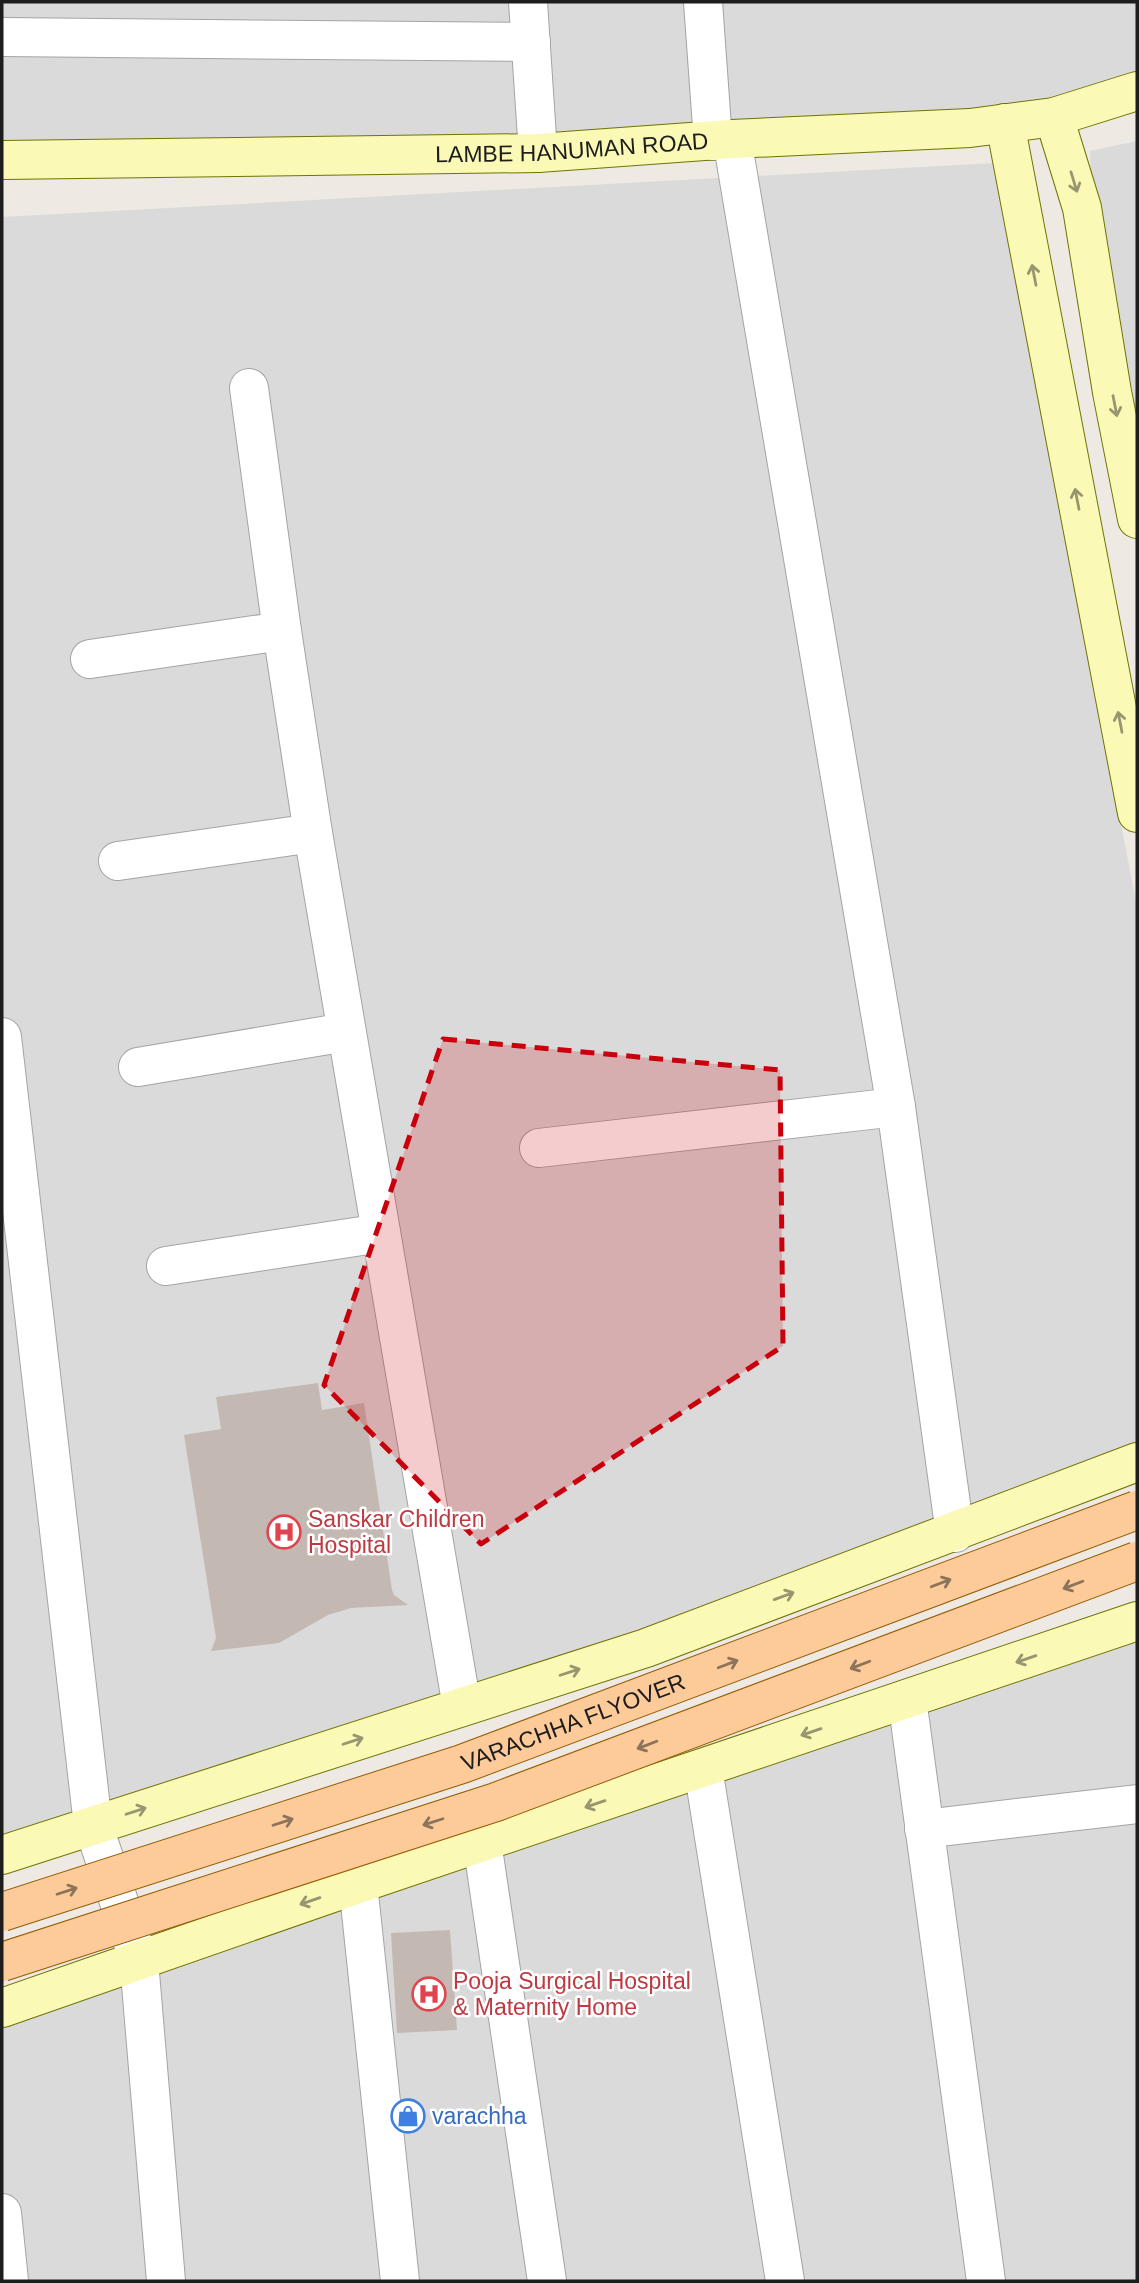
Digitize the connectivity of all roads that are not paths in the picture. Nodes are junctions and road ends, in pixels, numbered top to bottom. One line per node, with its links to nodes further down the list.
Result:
1 (528, 2): 4 (street)
2 (703, 2): 8 (street)
3 (2, 37): 4 (street)
4 (531, 42): 9 (street)
5 (1137, 90): 6 (street, LAMBE HANUMAN ROAD)
6 (1054, 117): 7 (street, LAMBE HANUMAN ROAD); 12 (street, one-way to 12)
7 (1005, 123): 8 (street, LAMBE HANUMAN ROAD); 15 (street, one-way to 7)
8 (723, 140): 9 (street, LAMBE HANUMAN ROAD); 21 (street)
9 (538, 153): 10 (street, LAMBE HANUMAN ROAD)
10 (2, 160)
11 (249, 388): 13 (street)
12 (1137, 519)
13 (282, 631): 14 (street); 16 (street)
14 (90, 659)
15 (1137, 813)
16 (313, 833): 17 (street); 18 (street)
17 (118, 861)
18 (346, 1032): 20 (street); 23 (street)
19 (2, 1037): 34 (street)
20 (138, 1067)
21 (896, 1107): 22 (street); 27 (street)
22 (539, 1148)
23 (381, 1233): 24 (street); 31 (street)
24 (166, 1266)
25 (1137, 1462): 27 (street)
26 (1137, 1510): 39 (main road, VARACHHA FLYOVER, one-way to 26, bridge)
27 (956, 1532): 31 (street, one-way to 27)
28 (1137, 1560): 41 (main road, VARACHHA FLYOVER, one-way to 41, bridge)
29 (1137, 1621): 30 (street, one-way to 30)
30 (907, 1699): 32 (street, one-way to 32); 35 (street)
31 (462, 1707): 34 (street, one-way to 31)
32 (703, 1768): 36 (street, one-way to 36); 48 (street)
33 (1137, 1804): 35 (street)
34 (93, 1825): 37 (street); 40 (street)
35 (924, 1829): 49 (street)
36 (482, 1842): 38 (street); 47 (street)
37 (2, 1855)
38 (358, 1884): 40 (street, one-way to 40); 46 (street)
39 (2, 1912)
40 (139, 1961): 42 (street); 45 (street)
41 (2, 1962)
42 (2, 2008)
43 (2, 2213): 44 (street)
44 (9, 2281)
45 (166, 2281)
46 (400, 2281)
47 (547, 2281)
48 (785, 2281)
49 (986, 2281)

